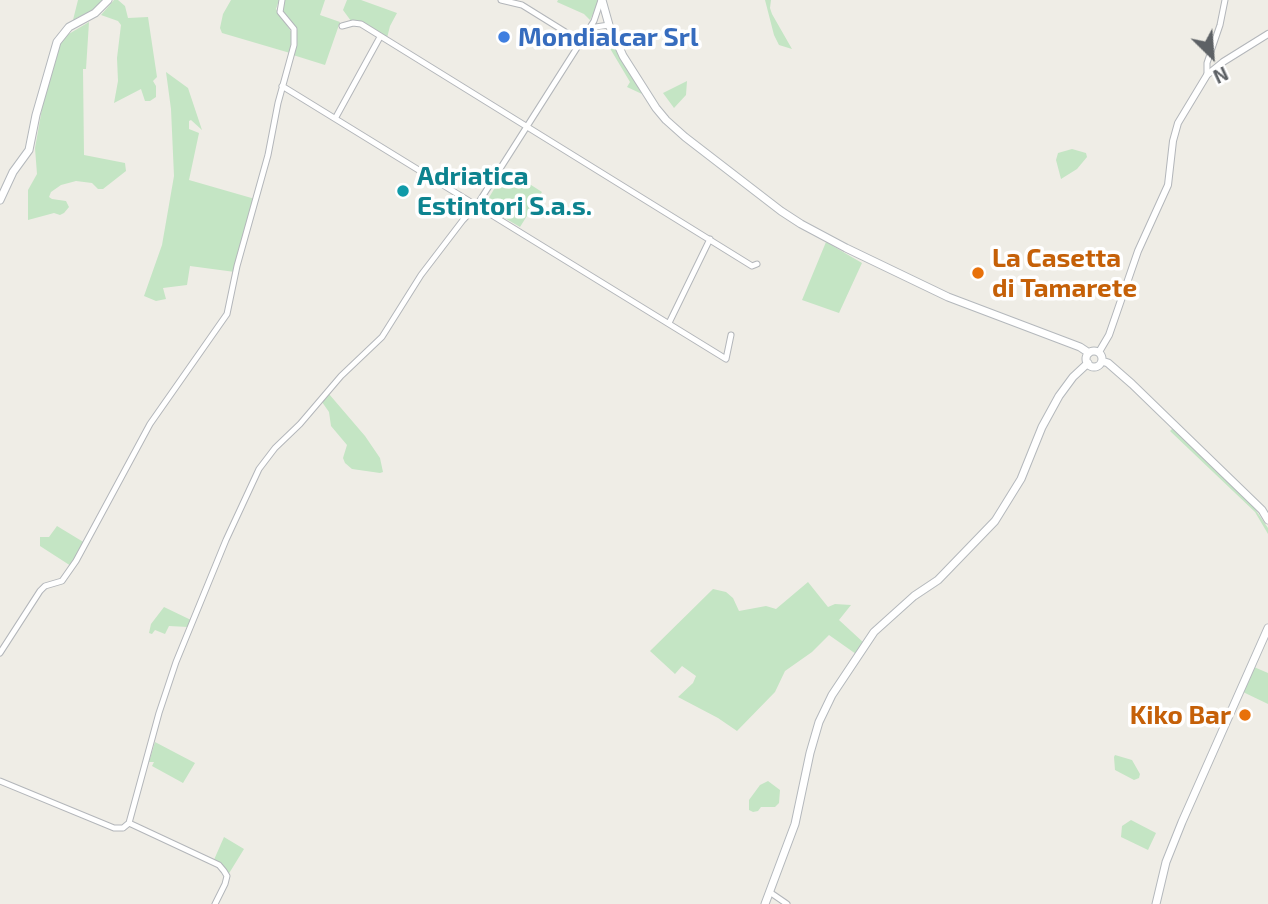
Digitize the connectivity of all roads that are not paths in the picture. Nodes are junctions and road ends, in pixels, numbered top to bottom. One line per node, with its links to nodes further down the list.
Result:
1 (108, 0): 18 (main road)
2 (282, 0): 15 (street)
3 (501, 0): 13 (street)
4 (602, 0): 6 (main road); 8 (street)
5 (1225, 0): 14 (street)
6 (609, 25): 8 (street); 10 (street); 12 (main road)
7 (342, 26): 11 (street)
8 (589, 28): 13 (street)
9 (1268, 34): 14 (street)
10 (597, 36): 12 (street); 13 (street)
11 (380, 37): 16 (street); 17 (street)
12 (615, 38): 25 (main road)
13 (580, 41): 17 (street)
14 (1207, 75): 24 (street)
15 (282, 86): 16 (street); 30 (street)
16 (335, 117): 19 (street)
17 (526, 128): 19 (street); 20 (street)
18 (0, 200)
19 (477, 205): 22 (street); 32 (street)
20 (710, 239): 21 (street); 22 (street)
21 (757, 264)
22 (669, 323): 23 (street)
23 (732, 335)
24 (1099, 352): 25 (main road); 26 (main road)
25 (1089, 353): 27 (main road)
26 (1102, 361): 27 (main road); 28 (main road)
27 (1088, 363): 33 (main road)
28 (1268, 520)
29 (1268, 628): 37 (main road)
30 (0, 653)
31 (0, 781): 32 (street)
32 (129, 823): 34 (street)
33 (771, 893): 35 (main road); 36 (street)
34 (215, 904)
35 (765, 904)
36 (787, 904)
37 (1156, 904)

